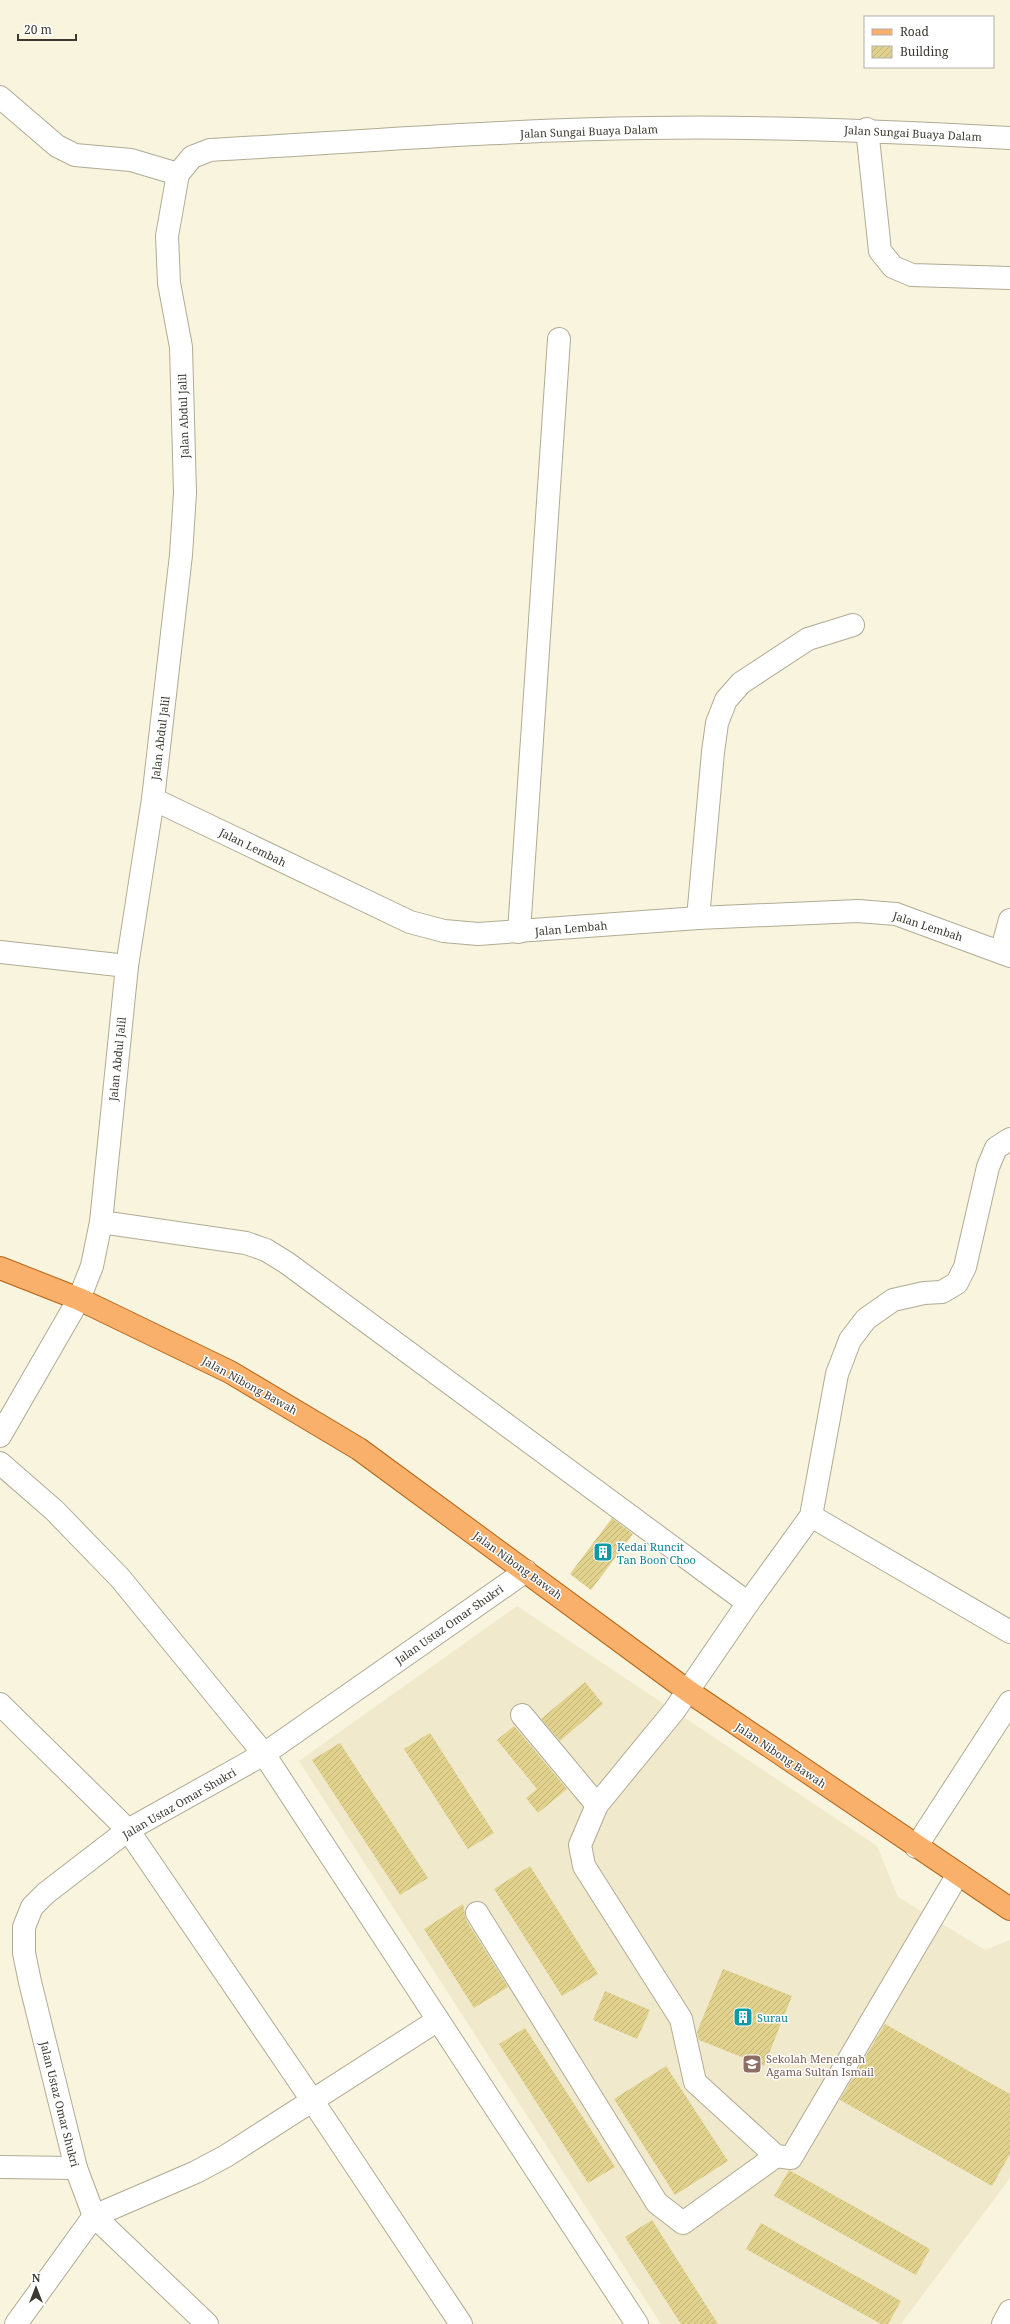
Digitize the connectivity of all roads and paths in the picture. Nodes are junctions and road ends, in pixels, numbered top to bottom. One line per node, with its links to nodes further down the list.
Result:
1 (0, 97): 4 (street)
2 (867, 129): 3 (street, Jalan Sungai Buaya Dalam); 4 (street, Jalan Sungai Buaya Dalam); 5 (street)
3 (1010, 138)
4 (178, 174): 8 (street, Jalan Abdul Jalil)
5 (1010, 278)
6 (559, 339): 11 (street)
7 (853, 625): 9 (street)
8 (153, 799): 11 (street, Jalan Lembah); 14 (street, Jalan Abdul Jalil)
9 (698, 918): 11 (street, Jalan Lembah); 13 (street, Jalan Lembah)
10 (1010, 920): 13 (street)
11 (519, 932)
12 (0, 952): 14 (street)
13 (1005, 954)
14 (127, 966): 16 (street, Jalan Abdul Jalil)
15 (1010, 1139): 21 (street)
16 (101, 1222): 18 (street, Jalan Abdul Jalil); 23 (street)
17 (0, 1268): 18 (main road, Jalan Nibong Bawah)
18 (79, 1299): 19 (street, Jalan Abdul Jalil); 22 (main road, Jalan Nibong Bawah)
19 (0, 1436)
20 (0, 1463): 29 (street)
21 (812, 1516): 23 (street); 24 (street)
22 (526, 1571): 25 (main road, Jalan Nibong Bawah); 29 (street, Jalan Ustaz Omar Shukri)
23 (748, 1603): 25 (street)
24 (1010, 1632)
25 (688, 1691): 30 (street); 32 (main road, Jalan Nibong Bawah)
26 (1010, 1702): 32 (street)
27 (0, 1704): 31 (street)
28 (522, 1715): 30 (street)
29 (264, 1754): 31 (street, Jalan Ustaz Omar Shukri); 36 (street)
30 (597, 1804): 38 (street)
31 (128, 1830): 37 (street); 40 (street, Jalan Ustaz Omar Shukri)
32 (916, 1847): 33 (main road, Jalan Nibong Bawah)
33 (958, 1874): 34 (main road, Jalan Nibong Bawah); 38 (street)
34 (1010, 1909)
35 (477, 1913): 38 (street)
36 (438, 2020): 37 (street); 46 (street)
37 (312, 2100): 41 (street); 45 (street)
38 (776, 2156)
39 (0, 2167): 40 (street)
40 (76, 2168): 41 (street, Jalan Ustaz Omar Shukri)
41 (94, 2216): 43 (street); 44 (street, Jalan Ustaz Omar Shukri)
42 (1010, 2311): 47 (street)
43 (16, 2324)
44 (207, 2324)
45 (461, 2324)
46 (637, 2324)
47 (1003, 2324)

